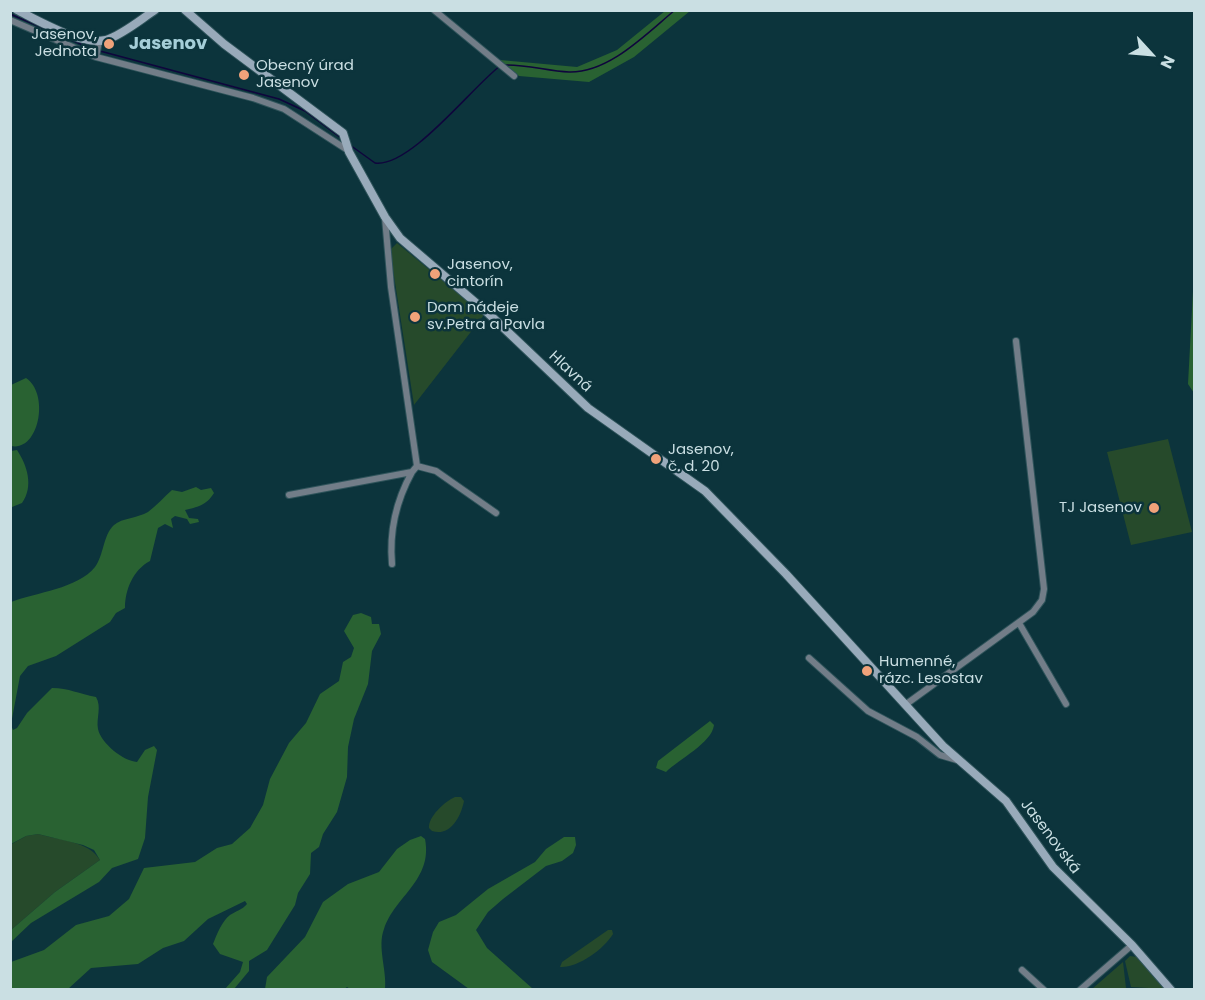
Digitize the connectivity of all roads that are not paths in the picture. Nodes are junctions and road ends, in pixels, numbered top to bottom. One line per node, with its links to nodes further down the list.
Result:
1 (17, 10): 6 (street)
2 (155, 10): 6 (street)
3 (185, 10): 8 (street, Hlavná)
4 (434, 10): 7 (street)
5 (10, 20): 6 (street)
6 (98, 50): 8 (street)
7 (514, 76)
8 (348, 149): 9 (street, Hlavná)
9 (385, 217): 10 (street, Hlavná); 11 (street)
10 (400, 238): 11 (street); 19 (street, Hlavná)
11 (385, 239): 13 (street)
12 (1016, 341): 17 (street)
13 (415, 469): 14 (street); 15 (street); 16 (street)
14 (289, 495)
15 (496, 513)
16 (392, 564)
17 (1019, 623): 19 (street); 20 (street)
18 (809, 658): 21 (street)
19 (902, 701): 21 (street, Jasenovská)
20 (1066, 704)
21 (960, 761): 22 (street, Jasenovská)
22 (1132, 945): 25 (street); 26 (street, Jasenovská)
23 (1022, 970): 24 (street)
24 (1044, 990)
25 (1080, 990)
26 (1171, 990)

